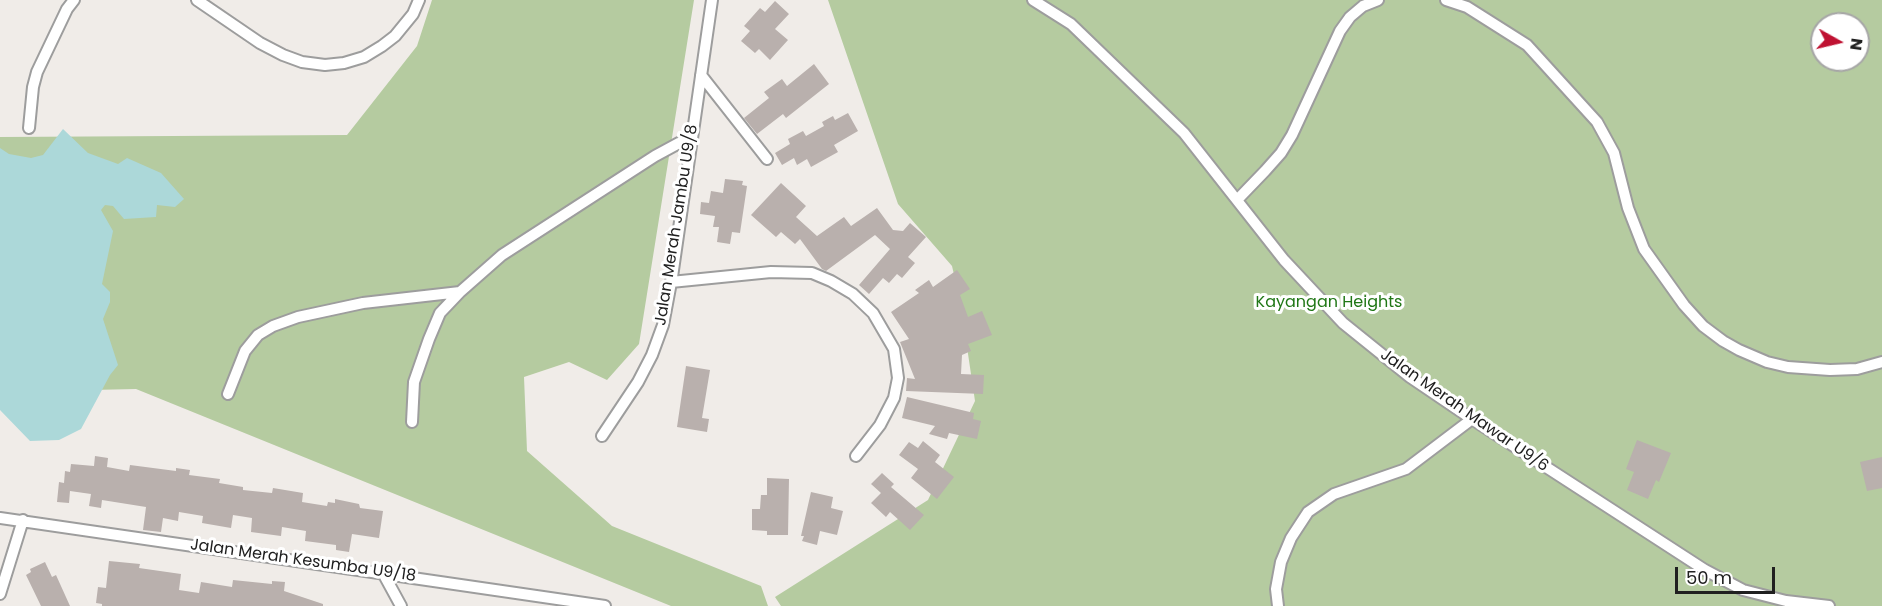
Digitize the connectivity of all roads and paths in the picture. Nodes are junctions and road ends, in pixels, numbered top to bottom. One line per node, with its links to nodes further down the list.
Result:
1 (74, 0): 9 (street)
2 (197, 0): 3 (street)
3 (419, 0)
4 (712, 0): 8 (street, Jalan Merah Jambu U9/8)
5 (1033, 0): 12 (street, Jalan Merah Mawar U9/6)
6 (1378, 0): 12 (street)
7 (1446, 0): 15 (street)
8 (701, 75): 10 (street, Jalan Merah Jambu U9/8); 11 (street)
9 (28, 128)
10 (691, 141): 13 (street, Jalan Merah Jambu U9/8); 14 (street)
11 (767, 159)
12 (1238, 199): 17 (street, Jalan Merah Mawar U9/6)
13 (671, 282): 19 (street, Jalan Merah Jambu U9/8); 20 (street)
14 (460, 292): 16 (street); 18 (street)
15 (1882, 362)
16 (228, 394)
17 (1472, 419): 27 (street); 28 (street, Jalan Merah Mawar U9/6)
18 (412, 422)
19 (602, 436)
20 (856, 456)
21 (0, 518): 22 (street, Jalan Merah Kesumba U9/18)
22 (23, 520): 23 (street, Jalan Merah Kesumba U9/18); 24 (street)
23 (383, 573): 25 (street); 26 (street, Jalan Merah Kesumba U9/18)
24 (0, 594)
25 (401, 606)
26 (605, 606)
27 (1278, 606)
28 (1829, 606)

